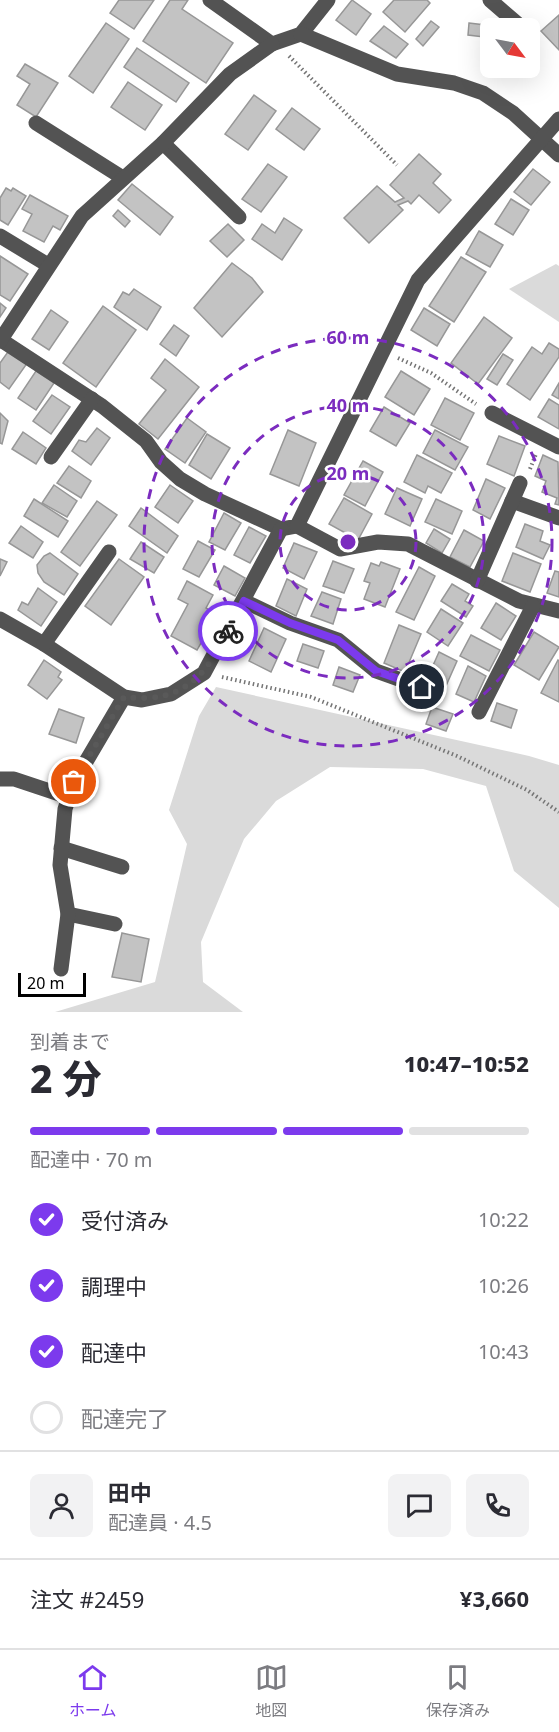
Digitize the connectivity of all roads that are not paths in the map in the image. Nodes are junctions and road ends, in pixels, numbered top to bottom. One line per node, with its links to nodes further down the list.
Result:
1 (210, 0): 6 (street)
2 (328, 0): 5 (street)
3 (490, 0): 4 (street)
4 (511, 18)
5 (301, 34): 6 (street); 9 (street)
6 (274, 43): 10 (street)
7 (559, 119): 9 (street)
8 (36, 123): 12 (street)
9 (541, 137): 11 (street); 24 (street)
10 (163, 143): 12 (street); 13 (street)
11 (559, 155)
12 (123, 178): 15 (street)
13 (239, 217)
14 (0, 236): 15 (street)
15 (48, 265): 16 (street)
16 (0, 340): 17 (street)
17 (92, 399): 20 (street); 25 (street)
18 (492, 413): 19 (street)
19 (559, 447)
20 (51, 457)
21 (520, 483): 22 (street)
22 (512, 501): 23 (street); 27 (street)
23 (559, 518)
24 (297, 526): 25 (street); 27 (street)
25 (281, 529): 28 (street)
26 (109, 552): 32 (street)
27 (477, 581): 29 (street)
28 (244, 601): 33 (street); 34 (street)
29 (533, 606): 30 (street); 35 (street)
30 (559, 611)
31 (0, 619): 32 (street)
32 (44, 644): 34 (street)
33 (422, 687)
34 (124, 697): 37 (street)
35 (479, 712)
36 (0, 778): 37 (street)
37 (68, 797): 38 (street)
38 (61, 848): 39 (street); 40 (street)
39 (122, 867)
40 (68, 914): 41 (street); 42 (street)
41 (115, 924)
42 (61, 969)

